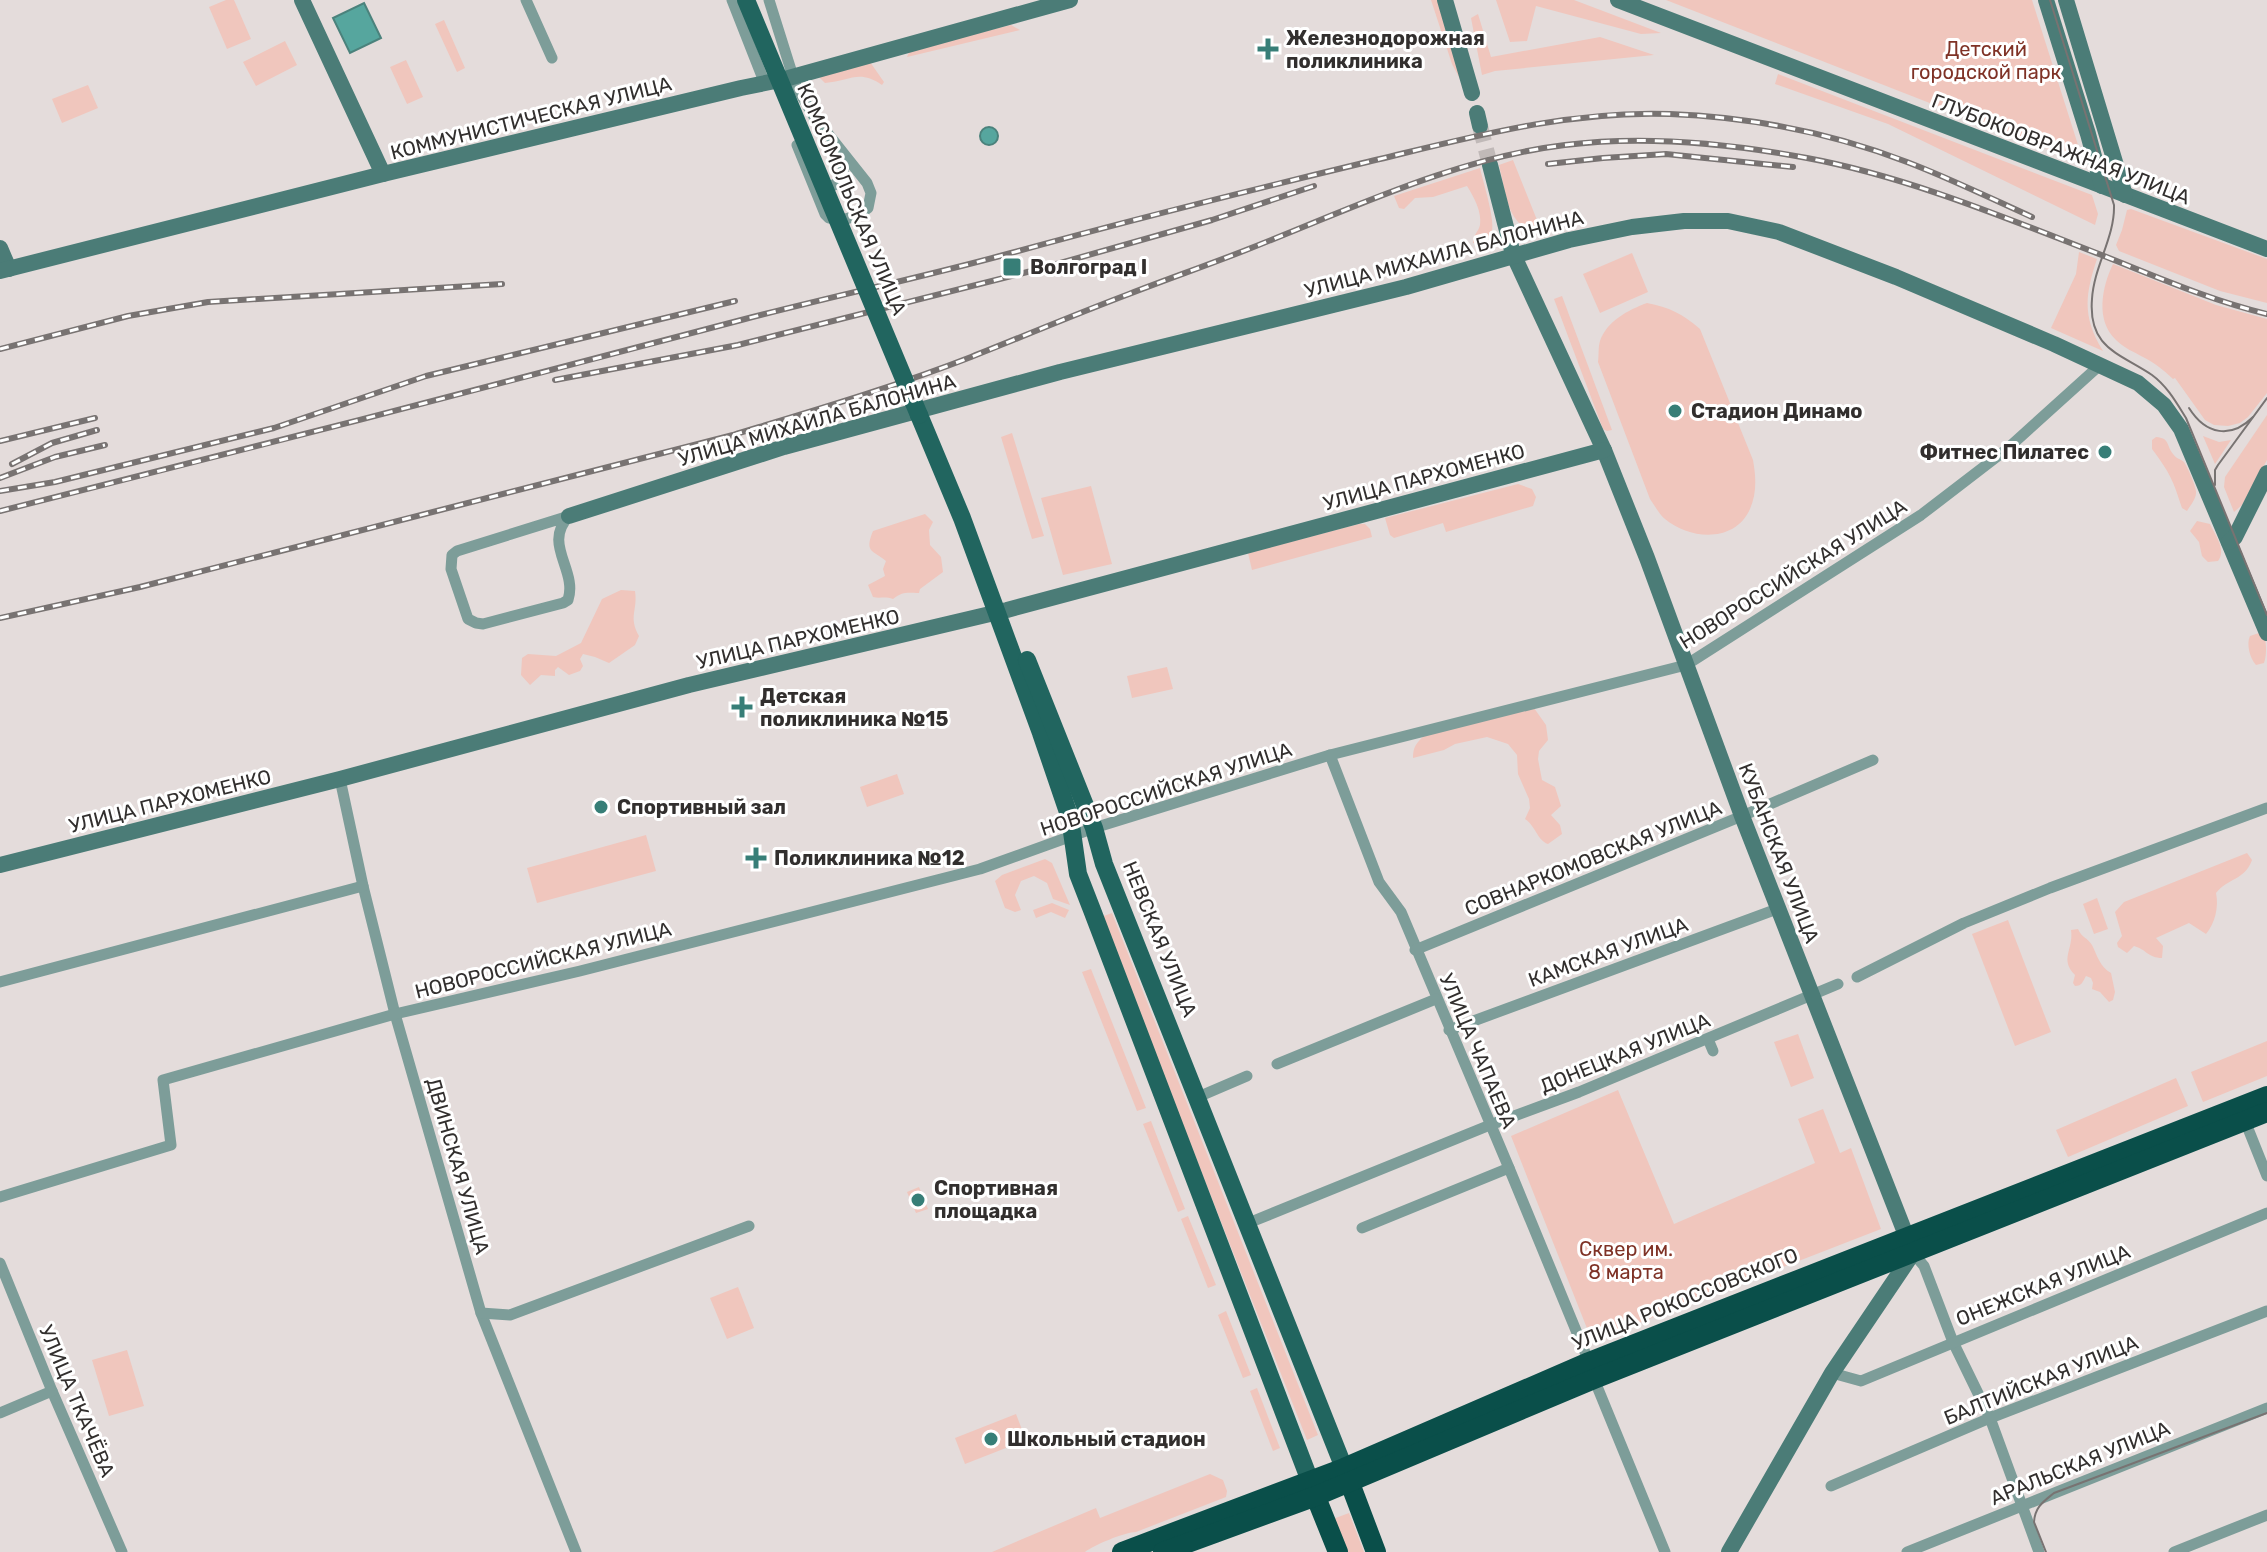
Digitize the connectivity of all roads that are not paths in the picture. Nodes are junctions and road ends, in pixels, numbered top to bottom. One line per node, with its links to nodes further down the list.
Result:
1 (302, 0): 22 (main road)
2 (526, 0): 13 (street)
3 (732, 0): 15 (street)
4 (746, 0): 31 (main road, КОМСОМОЛЬСКАЯ УЛИЦА, bridge)
5 (758, 0): 31 (main road, КОМСОМОЛЬСКАЯ УЛИЦА)
6 (769, 0): 14 (street)
7 (1070, 0): 12 (main road, КОММУНИСТИЧЕСКАЯ УЛИЦА)
8 (1445, 0): 16 (main road)
9 (1618, 0): 21 (main road, ГЛУБОКООВРАЖНАЯ УЛИЦА)
10 (2046, 0): 19 (main road)
11 (2066, 0): 25 (main road)
12 (1027, 6): 14 (main road, КОММУНИСТИЧЕСКАЯ УЛИЦА)
13 (552, 58)
14 (789, 78): 15 (main road, КОММУНИСТИЧЕСКАЯ УЛИЦА); 17 (street); 18 (street)
15 (763, 84): 17 (street); 22 (main road, КОММУНИСТИЧЕСКАЯ УЛИЦА)
16 (1472, 93)
17 (777, 96): 23 (street)
18 (841, 150): 23 (street); 23 (street)
19 (2093, 152): 21 (main road); 24 (main road)
20 (1490, 165): 28 (main road, КУБАНСКАЯ УЛИЦА)
21 (2050, 166): 24 (main road, ГЛУБОКООВРАЖНАЯ УЛИЦА)
22 (383, 174): 29 (main road, КОММУНИСТИЧЕСКАЯ УЛИЦА)
23 (812, 183)
24 (2102, 186): 25 (main road, ГЛУБОКООВРАЖНАЯ УЛИЦА)
25 (2125, 195): 27 (main road, ГЛУБОКООВРАЖНАЯ УЛИЦА)
26 (0, 248): 29 (main road)
27 (2267, 249)
28 (1513, 254): 30 (main road, УЛИЦА МИХАИЛА БАЛОНИНА); 32 (main road, КУБАНСКАЯ УЛИЦА); 34 (main road, УЛИЦА МИХАИЛА БАЛОНИНА)
29 (5, 270)
30 (2100, 365): 35 (main road, УЛИЦА МИХАИЛА БАЛОНИНА); 38 (street, НОВОРОССИЙСКАЯ УЛИЦА)
31 (922, 414): 36 (main road, НЕВСКАЯ УЛИЦА)
32 (1604, 450): 36 (main road, УЛИЦА ПАРХОМЕНКО); 38 (main road, КУБАНСКАЯ УЛИЦА)
33 (2267, 473): 35 (main road)
34 (569, 516): 34 (street)
35 (2229, 542): 37 (main road, УЛИЦА МИХАИЛА БАЛОНИНА)
36 (1002, 611): 41 (main road, УЛИЦА ПАРХОМЕНКО); 44 (main road, НЕВСКАЯ УЛИЦА); 45 (main road, НЕВСКАЯ УЛИЦА)
37 (2267, 633)
38 (1686, 665): 39 (street, НОВОРОССИЙСКАЯ УЛИЦА); 43 (main road, КУБАНСКАЯ УЛИЦА)
39 (1330, 755): 44 (street, НОВОРОССИЙСКАЯ УЛИЦА); 51 (street, УЛИЦА ЧАПАЕВА)
40 (1873, 760): 43 (street, СОВНАРКОМОВСКАЯ УЛИЦА)
41 (340, 779): 46 (main road, УЛИЦА ПАРХОМЕНКО); 47 (street, ДВИНСКАЯ УЛИЦА)
42 (2267, 808): 52 (street)
43 (1742, 816): 49 (main road, КУБАНСКАЯ УЛИЦА); 51 (street, СОВНАРКОМОВСКАЯ УЛИЦА)
44 (1094, 828): 45 (street, НОВОРОССИЙСКАЯ УЛИЦА); 48 (main road, НЕВСКАЯ УЛИЦА)
45 (1074, 836): 50 (main road, НЕВСКАЯ УЛИЦА); 57 (street, НОВОРОССИЙСКАЯ УЛИЦА)
46 (0, 865)
47 (363, 886): 53 (street); 57 (street, ДВИНСКАЯ УЛИЦА)
48 (1118, 898): 50 (main road); 64 (main road, НЕВСКАЯ УЛИЦА)
49 (1780, 908): 55 (main road, КУБАНСКАЯ УЛИЦА); 58 (street, КАМСКАЯ УЛИЦА)
50 (1092, 910): 88 (main road, НЕВСКАЯ УЛИЦА)
51 (1415, 950): 56 (street, УЛИЦА ЧАПАЕВА)
52 (1857, 977)
53 (0, 982)
54 (1838, 984): 55 (street, ДОНЕЦКАЯ УЛИЦА)
55 (1812, 996): 59 (street, ДОНЕЦКАЯ УЛИЦА); 75 (main road, КУБАНСКАЯ УЛИЦА)
56 (1436, 999): 58 (street, УЛИЦА ЧАПАЕВА); 61 (street)
57 (395, 1014): 70 (street, НОВОРОССИЙСКАЯ УЛИЦА); 78 (street, ДВИНСКАЯ УЛИЦА)
58 (1449, 1030): 67 (street, УЛИЦА ЧАПАЕВА)
59 (1708, 1039): 60 (street); 67 (street, ДОНЕЦКАЯ УЛИЦА)
60 (1713, 1051)
61 (1277, 1064)
62 (1247, 1076): 64 (street)
63 (2267, 1096): 75 (highway, УЛИЦА РОКОССОВСКОГО)
64 (1198, 1097): 72 (main road, НЕВСКАЯ УЛИЦА)
65 (2267, 1112): 66 (highway, УЛИЦА РОКОССОВСКОГО)
66 (2245, 1121): 69 (street); 75 (highway, УЛИЦА РОКОССОВСКОГО)
67 (1490, 1125): 68 (street, УЛИЦА ЧАПАЕВА); 72 (street, ДОНЕЦКАЯ УЛИЦА)
68 (1509, 1168): 74 (street); 80 (street, УЛИЦА ЧАПАЕВА)
69 (2267, 1176)
70 (0, 1197)
71 (2267, 1213): 79 (street, ОНЕЖСКАЯ УЛИЦА)
72 (1246, 1224): 86 (main road, НЕВСКАЯ УЛИЦА)
73 (749, 1226): 78 (street)
74 (1362, 1228)
75 (1909, 1245): 79 (street, КУБАНСКАЯ УЛИЦА); 80 (highway, УЛИЦА РОКОССОВСКОГО); 81 (main road)
76 (0, 1263): 82 (street, УЛИЦА ТКАЧЁВА)
77 (2267, 1311): 85 (street, БАЛТИЙСКАЯ УЛИЦА)
78 (481, 1313): 92 (street, ДВИНСКАЯ УЛИЦА)
79 (1953, 1342): 81 (street, ОНЕЖСКАЯ УЛИЦА); 85 (street, КУБАНСКАЯ УЛИЦА)
80 (1592, 1371): 86 (highway, УЛИЦА РОКОССОВСКОГО); 97 (street, УЛИЦА ЧАПАЕВА)
81 (1832, 1373): 98 (main road)
82 (52, 1391): 84 (street); 91 (street, УЛИЦА ТКАЧЁВА)
83 (2267, 1408): 89 (street, АРАЛЬСКАЯ УЛИЦА)
84 (0, 1413)
85 (1990, 1418): 87 (street, БАЛТИЙСКАЯ УЛИЦА); 89 (street, КУБАНСКАЯ УЛИЦА)
86 (1347, 1476): 88 (highway, УЛИЦА РОКОССОВСКОГО); 96 (highway)
87 (1831, 1486)
88 (1313, 1489): 93 (highway, УЛИЦА РОКОССОВСКОГО); 94 (highway, УЛИЦА РОКОССОВСКОГО); 95 (highway)
89 (2021, 1505): 99 (street, АРАЛЬСКАЯ УЛИЦА); 100 (street, КУБАНСКАЯ УЛИЦА)
90 (2267, 1515): 101 (street)
91 (122, 1552)
92 (576, 1552)
93 (1122, 1552)
94 (1163, 1552)
95 (1338, 1552)
96 (1376, 1552)
97 (1665, 1552)
98 (1729, 1552)
99 (1907, 1552)
100 (2039, 1552)
101 (2174, 1552)

